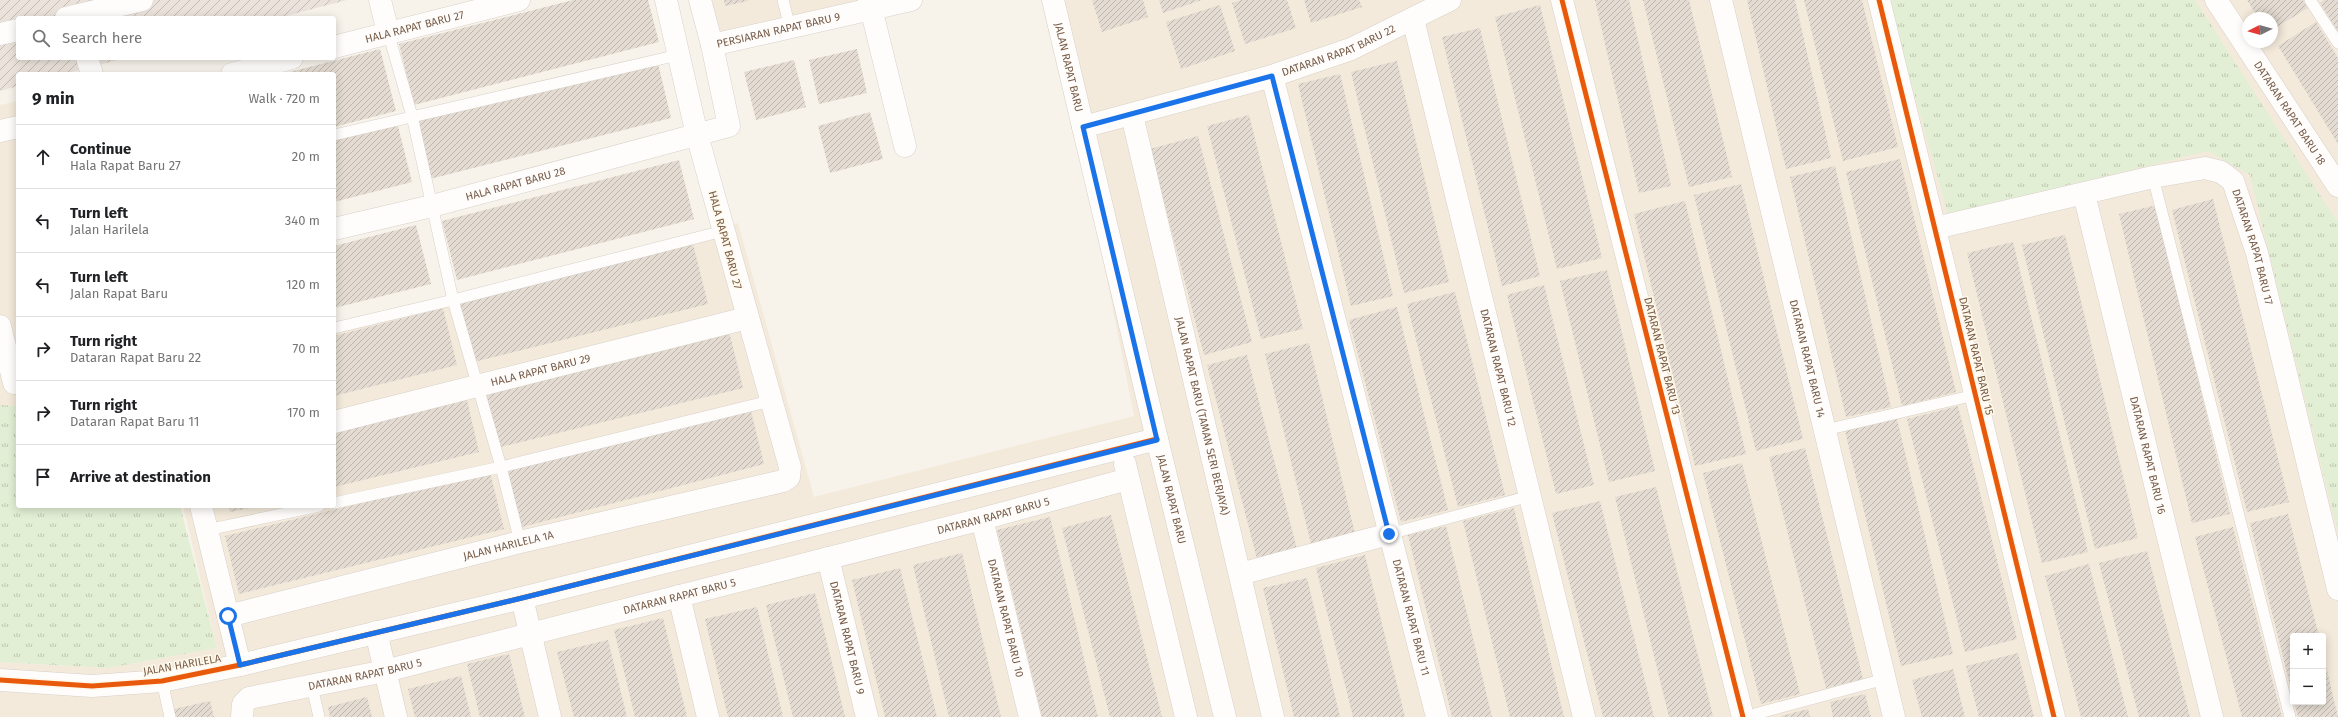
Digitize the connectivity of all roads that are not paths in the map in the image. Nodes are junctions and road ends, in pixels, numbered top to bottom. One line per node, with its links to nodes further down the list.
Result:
1 (142, 0): 16 (street)
2 (380, 0): 19 (street)
3 (519, 0): 19 (street, HALA RAPAT BARU 27)
4 (666, 0): 23 (street, HALA RAPAT BARU 27)
5 (700, 0): 21 (street)
6 (783, 0): 18 (lane)
7 (911, 0): 15 (street, PERSIARAN RAPAT BARU 9)
8 (1052, 0): 32 (street, JALAN RAPAT BARU)
9 (1450, 0): 17 (street, DATARAN RAPAT BARU 22)
10 (1562, 0): 94 (street, DATARAN RAPAT BARU 13)
11 (1721, 0): 53 (street, DATARAN RAPAT BARU 14)
12 (1879, 0): 41 (street, DATARAN RAPAT BARU 15)
13 (2216, 0): 38 (street, DATARAN RAPAT BARU 18)
14 (2310, 0): 20 (lane)
15 (870, 5): 18 (street, PERSIARAN RAPAT BARU 9); 36 (street)
16 (77, 16)
17 (1413, 19): 28 (street, DATARAN RAPAT BARU 22); 59 (street, DATARAN RAPAT BARU 12)
18 (790, 28): 21 (street, PERSIARAN RAPAT BARU 9)
19 (388, 32): 22 (street, HALA RAPAT BARU 27); 30 (lane)
20 (2338, 43)
21 (712, 45): 35 (street, PERSIARAN RAPAT BARU 9)
22 (336, 46)
23 (678, 54): 30 (lane); 35 (street, HALA RAPAT BARU 27)
24 (88, 60): 26 (street)
25 (284, 60): 27 (street)
26 (91, 72)
27 (240, 72)
28 (1272, 76): 29 (street, DATARAN RAPAT BARU 22); 65 (street, DATARAN RAPAT BARU 11)
29 (1132, 114): 32 (street, DATARAN RAPAT BARU 22); 68 (street, JALAN RAPAT BARU (TAMAN SERI BERJAYA))
30 (412, 116): 34 (lane); 40 (lane)
31 (16, 127): 33 (street)
32 (1083, 127): 54 (street, JALAN RAPAT BARU)
33 (0, 131)
34 (336, 135)
35 (697, 135): 40 (street, HALA RAPAT BARU 28); 43 (street, HALA RAPAT BARU 27)
36 (905, 146)
37 (2153, 178): 39 (street, DATARAN RAPAT BARU 17); 69 (street, DATARAN RAPAT BARU 17); 98 (lane)
38 (2338, 186)
39 (2084, 194): 41 (street, DATARAN RAPAT BARU 17); 97 (street, DATARAN RAPAT BARU 16)
40 (432, 206): 42 (street, HALA RAPAT BARU 28); 44 (lane)
41 (1935, 228): 50 (street, DATARAN RAPAT BARU 15)
42 (336, 229)
43 (723, 231): 44 (lane); 45 (street, HALA RAPAT BARU 27)
44 (453, 300): 47 (lane); 49 (lane)
45 (747, 318): 49 (street, HALA RAPAT BARU 29); 51 (street, HALA RAPAT BARU 27)
46 (0, 326): 48 (street)
47 (336, 328)
48 (14, 383)
49 (476, 385): 52 (street, HALA RAPAT BARU 29); 56 (lane)
50 (1975, 395): 53 (lane); 96 (street, DATARAN RAPAT BARU 15)
51 (770, 401): 56 (lane); 57 (street, HALA RAPAT BARU 27)
52 (336, 421)
53 (1825, 430): 77 (street, DATARAN RAPAT BARU 14)
54 (1157, 440): 55 (street, JALAN HARILELA); 90 (street, JALAN RAPAT BARU)
55 (1122, 449): 58 (street); 71 (street, JALAN HARILELA)
56 (501, 467): 60 (lane); 66 (lane)
57 (789, 478): 66 (street, JALAN HARILELA 1A)
58 (1128, 479): 63 (street, DATARAN RAPAT BARU 5); 89 (street)
59 (1530, 496): 65 (lane); 93 (street, DATARAN RAPAT BARU 12)
60 (336, 503)
61 (202, 508): 64 (street)
62 (310, 508): 64 (lane)
63 (982, 519): 67 (street, DATARAN RAPAT BARU 5); 88 (street, DATARAN RAPAT BARU 10)
64 (207, 530): 72 (street)
65 (1389, 534): 68 (street); 92 (street, DATARAN RAPAT BARU 11)
66 (520, 542): 72 (street, JALAN HARILELA 1A)
67 (828, 558): 70 (street, DATARAN RAPAT BARU 5); 87 (street, DATARAN RAPAT BARU 9)
68 (1240, 574): 91 (street, JALAN RAPAT BARU (TAMAN SERI BERJAYA))
69 (2338, 589)
70 (679, 596): 74 (street, DATARAN RAPAT BARU 5); 86 (street)
71 (522, 598): 73 (street, JALAN HARILELA); 74 (street)
72 (228, 616): 75 (street)
73 (376, 632): 75 (street, JALAN HARILELA); 76 (street)
74 (529, 633): 76 (street, DATARAN RAPAT BARU 5); 85 (street)
75 (240, 665): 79 (street, JALAN HARILELA)
76 (385, 671): 80 (street, DATARAN RAPAT BARU 5); 84 (street)
77 (1885, 679): 94 (lane); 95 (street, DATARAN RAPAT BARU 14)
78 (0, 680): 79 (street, JALAN HARILELA)
79 (162, 681): 81 (lane)
80 (312, 686): 82 (street, DATARAN RAPAT BARU 5); 83 (lane)
81 (170, 717)
82 (242, 717)
83 (319, 717)
84 (396, 717)
85 (550, 717)
86 (708, 717)
87 (867, 717)
88 (1030, 717)
89 (1186, 717)
90 (1225, 717)
91 (1273, 717)
92 (1437, 717)
93 (1584, 717)
94 (1744, 717)
95 (1894, 717)
96 (2054, 717)
97 (2212, 717)
98 (2290, 717)

